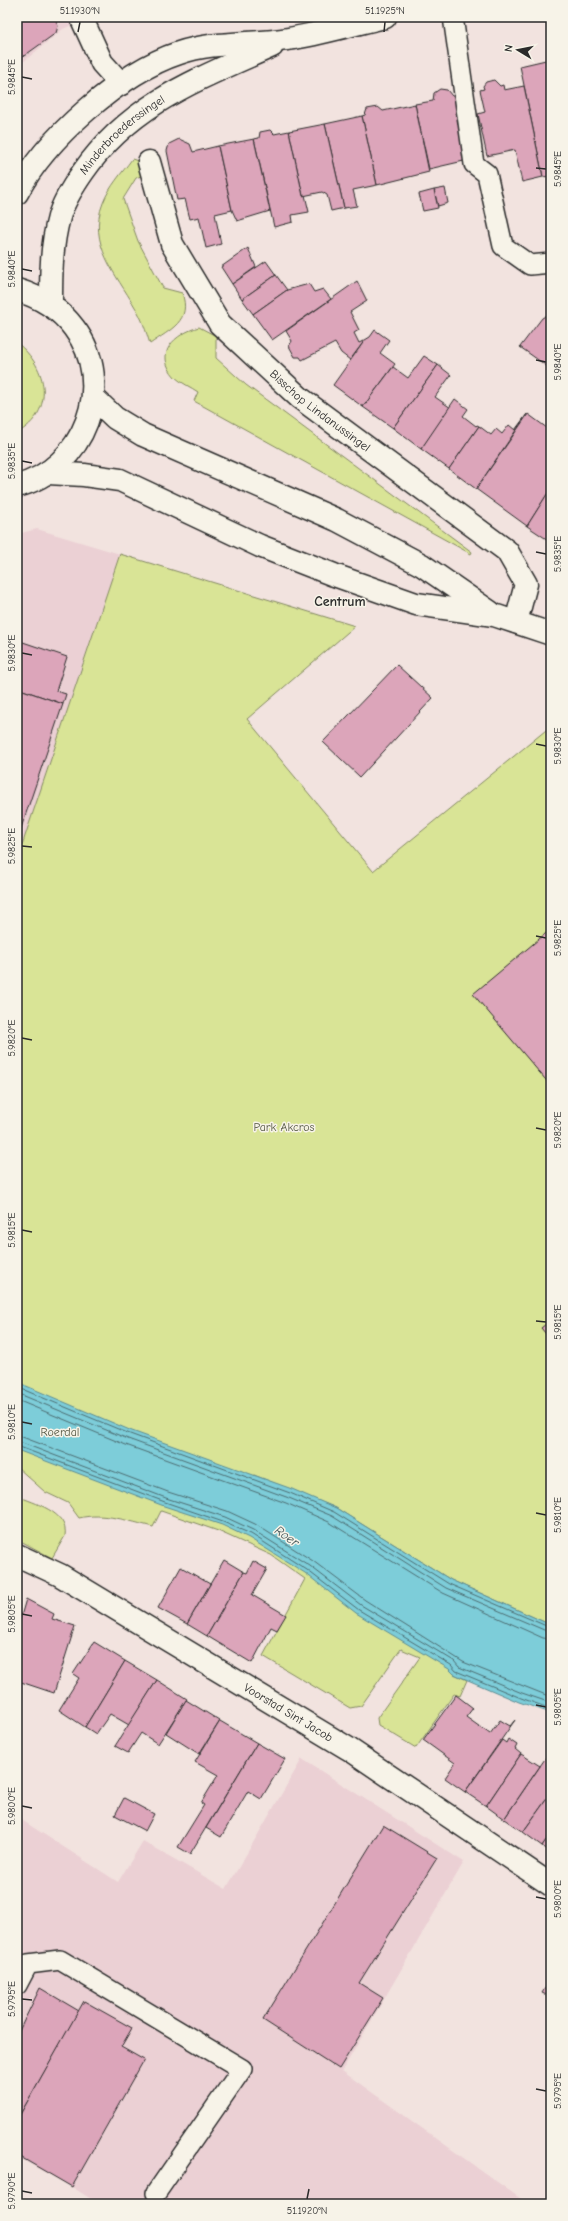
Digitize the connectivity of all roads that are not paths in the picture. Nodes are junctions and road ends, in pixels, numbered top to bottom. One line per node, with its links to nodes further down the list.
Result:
1 (81, 17): 5 (main road)
2 (385, 17): 4 (main road, Minderbroederssingel)
3 (453, 17): 8 (lane)
4 (288, 39): 5 (main road, Minderbroederssingel); 10 (main road, Minderbroederssingel)
5 (121, 84): 7 (main road, Minderbroederssingel)
6 (149, 162): 15 (main road, Bisschop Lindanussingel)
7 (17, 193)
8 (551, 263)
9 (17, 290): 10 (main road)
10 (51, 305): 11 (main road)
11 (94, 398): 12 (main road); 14 (main road)
12 (48, 473): 13 (main road); 14 (main road)
13 (17, 486)
14 (494, 614): 15 (main road)
15 (516, 622): 16 (main road)
16 (551, 634)
17 (17, 1555): 18 (main road, Voorstad Sint Jacob)
18 (551, 1885)
19 (17, 1985): 20 (lane)
20 (156, 2193)

